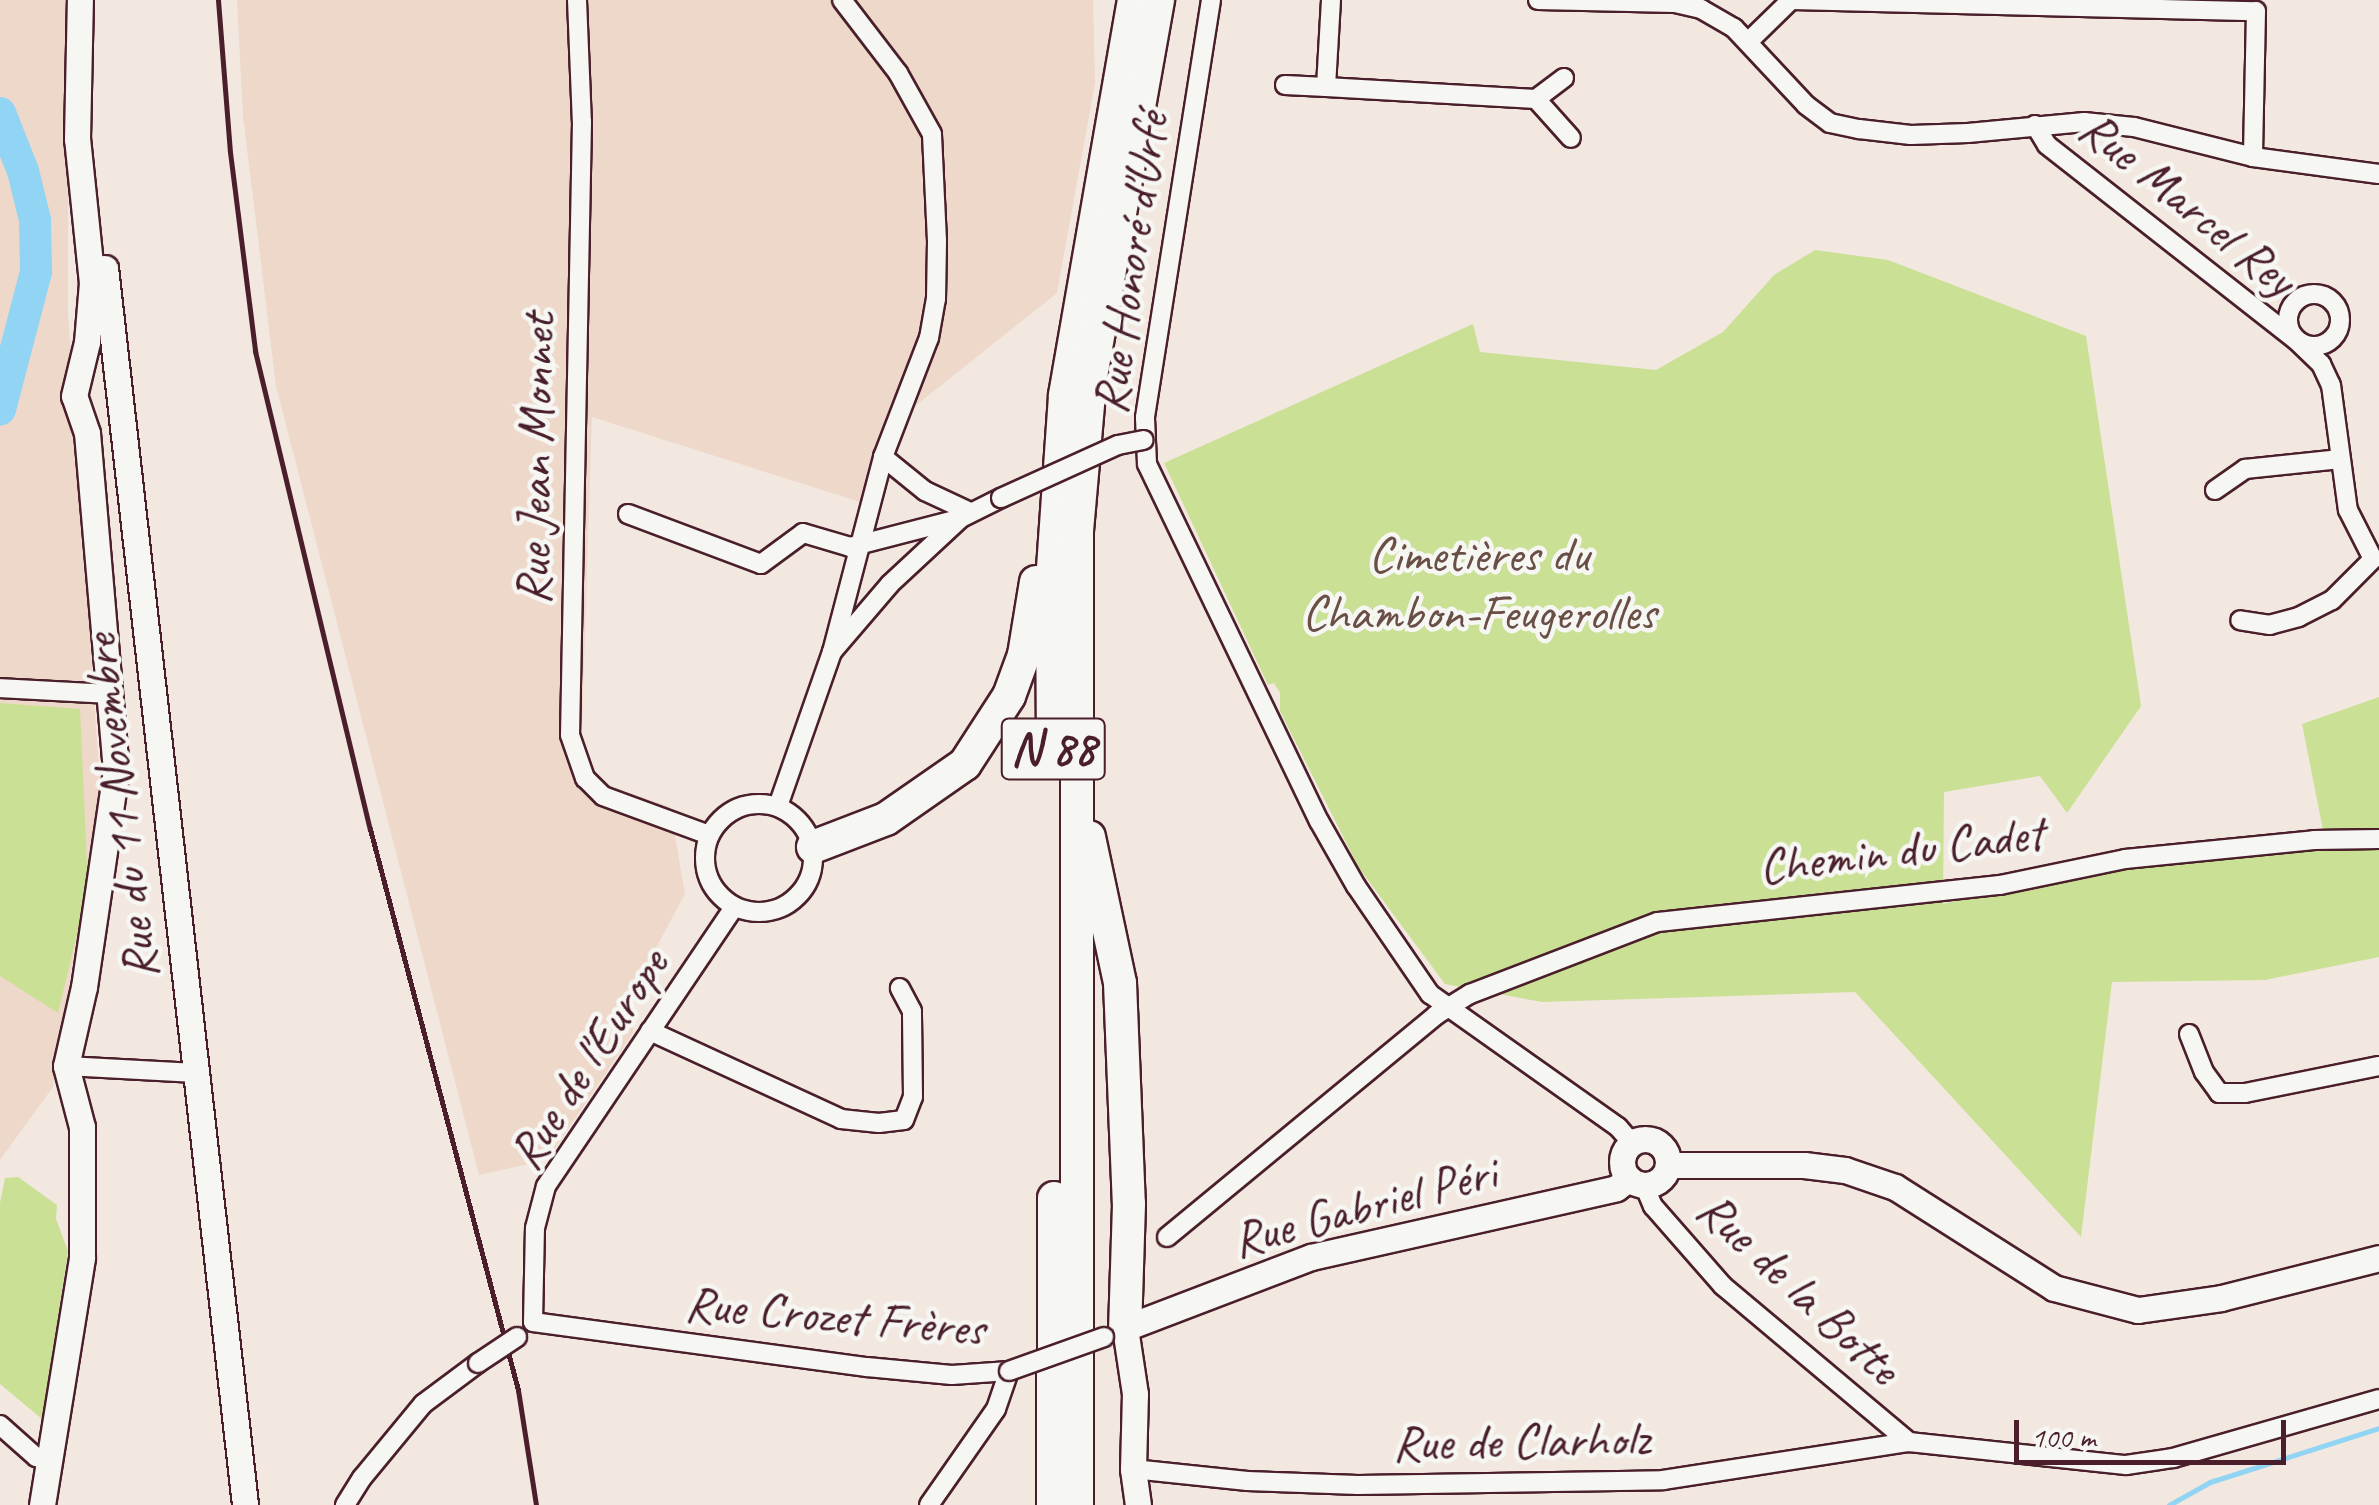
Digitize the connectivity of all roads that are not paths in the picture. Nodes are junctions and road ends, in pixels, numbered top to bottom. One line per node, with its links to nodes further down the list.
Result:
1 (80, 0): 15 (main road)
2 (578, 0): 37 (street, Rue Jean Monnet)
3 (842, 0): 24 (street)
4 (1134, 0): 20 (highway, N 88)
5 (1158, 0): 35 (highway, N 88)
6 (1211, 0): 23 (street, Rue Honoré d'Urfé)
7 (1332, 0): 13 (street)
8 (1538, 0): 10 (street)
9 (1791, 0): 10 (street); 18 (street)
10 (1748, 42): 16 (street)
11 (1564, 78): 14 (street)
12 (1285, 85): 13 (street)
13 (1326, 88): 14 (street)
14 (1536, 99): 17 (street)
15 (79, 100): 21 (main road); 22 (main road, Rue du 11 Novembre)
16 (2034, 125): 18 (street); 25 (street, Rue Marcel Rey)
17 (1570, 138)
18 (2253, 157): 19 (street)
19 (2379, 174)
20 (1084, 282): 39 (highway, N 88); 66 (highway, N 88)
21 (77, 385): 22 (main road); 34 (main road)
22 (119, 388): 47 (main road, Rue du 11 Novembre)
23 (1144, 440): 28 (street, bridge); 42 (street, Rue Honoré d'Urfé)
24 (883, 457): 28 (street); 29 (street)
25 (2340, 459): 26 (street); 30 (street, Rue Marcel Rey)
26 (2215, 490)
27 (628, 514): 29 (street)
28 (966, 515): 29 (street); 32 (street)
29 (862, 545): 32 (street)
30 (2376, 560): 31 (street, Rue Marcel Rey)
31 (2240, 620)
32 (832, 652): 36 (street)
33 (0, 688): 34 (street)
34 (111, 694): 45 (main road)
35 (1075, 765): 54 (highway); 67 (highway, N 88)
36 (778, 806): 37 (street); 39 (street)
37 (709, 835): 40 (street)
38 (2379, 839): 42 (street, Chemin du Cadet)
39 (813, 846): 40 (street)
40 (734, 908): 43 (street, Rue de l'Europe)
41 (900, 988): 43 (street)
42 (1450, 1009): 48 (street, Rue Honoré d'Urfé); 51 (street, Chemin du Cadet)
43 (650, 1031): 53 (street, Rue de l'Europe)
44 (2189, 1034): 46 (street)
45 (66, 1066): 47 (street); 59 (main road)
46 (2379, 1066)
47 (196, 1072): 63 (main road, Rue du 11 Novembre)
48 (1632, 1143): 49 (main road); 50 (main road)
49 (1668, 1165): 50 (main road); 52 (main road)
50 (1636, 1182): 54 (main road, Rue Gabriel Péri); 58 (street, Rue de la Botte)
51 (1167, 1237)
52 (2379, 1258)
53 (533, 1322): 55 (street, Rue Crozet Frères); 64 (street, bridge)
54 (1114, 1333): 55 (street, Rue Crozet Frères, bridge); 60 (main road)
55 (1009, 1371): 65 (street)
56 (2374, 1402): 58 (street, Rue de Clarholz)
57 (0, 1424): 59 (street)
58 (1909, 1442): 61 (street, Rue de Clarholz)
59 (48, 1461): 62 (main road)
60 (1133, 1469): 61 (street, Rue de Clarholz); 68 (main road)
61 (1358, 1485): 69 (street)
62 (42, 1505)
63 (245, 1505)
64 (345, 1505)
65 (929, 1505)
66 (1053, 1505)
67 (1077, 1505)
68 (1138, 1505)
69 (1356, 1505)

